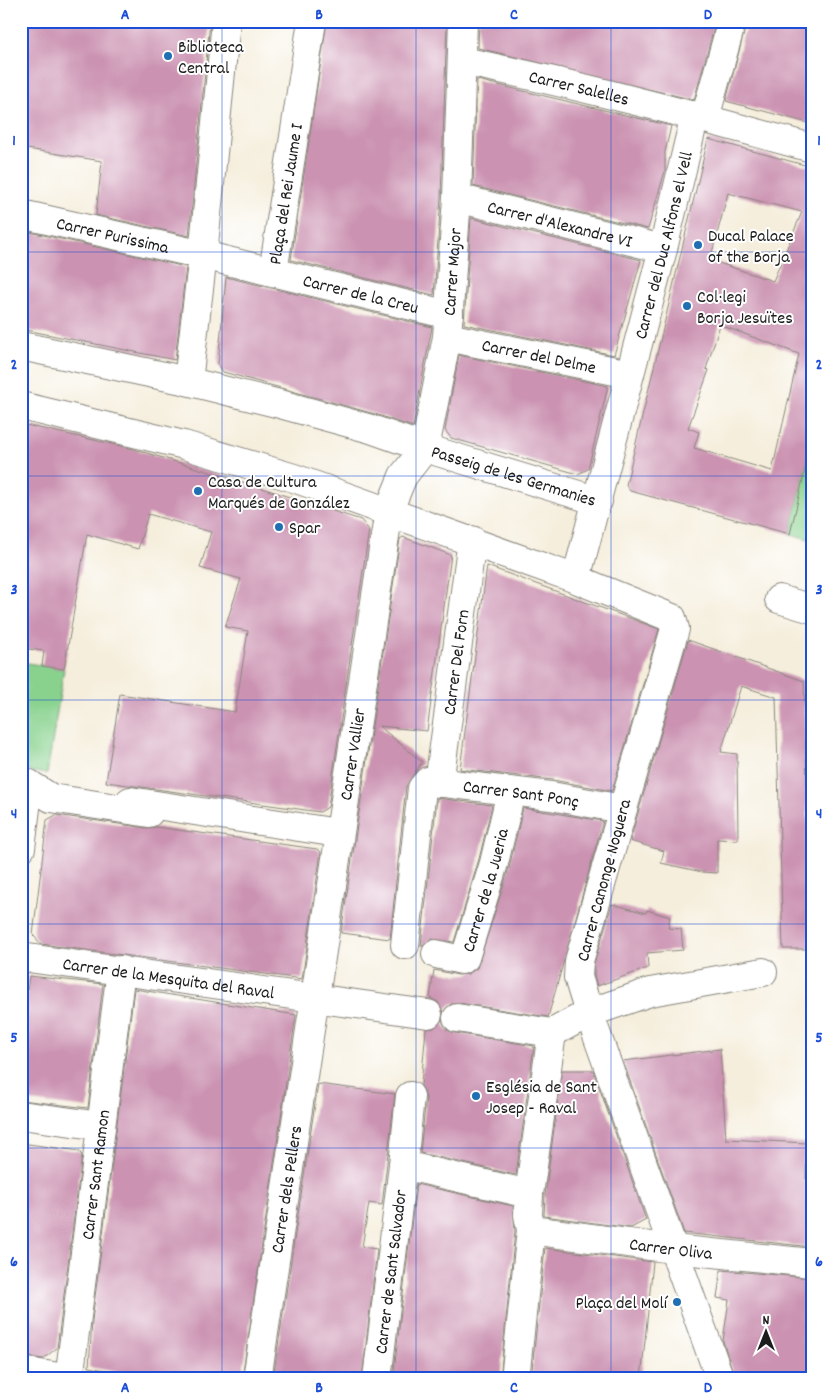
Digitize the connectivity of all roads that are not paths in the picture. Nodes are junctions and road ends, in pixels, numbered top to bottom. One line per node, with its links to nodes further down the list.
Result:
1 (226, 21): 11 (street)
2 (312, 21): 12 (street, Plaça del Rei Jaume I)
3 (463, 21): 5 (street, Carrer Major)
4 (732, 21): 6 (street, Carrer del Duc Alfons el Vell)
5 (462, 61): 6 (street, Carrer Salelles); 8 (street, Carrer Major)
6 (700, 117): 7 (street, Carrer Salelles); 10 (street, Carrer del Duc Alfons el Vell)
7 (812, 148)
8 (457, 198): 10 (street, Carrer d'Alexandre VI); 13 (street, Carrer Major)
9 (21, 214): 11 (street, Carrer Purissima)
10 (663, 249): 15 (street, Carrer del Duc Alfons el Vell)
11 (203, 255): 12 (street, Plaça del Rei Jaume I); 16 (street)
12 (273, 272): 13 (street, Carrer de la Creu)
13 (448, 326): 15 (street, Carrer del Delme); 18 (street, Carrer Major)
14 (21, 346): 16 (street, Passeig de les Germanies)
15 (630, 374): 19 (street, Carrer del Duc Alfons el Vell)
16 (188, 381): 18 (street, Passeig de les Germanies)
17 (21, 406): 20 (street)
18 (425, 448): 19 (street, Passeig de les Germanies); 20 (street, Carrer Major)
19 (598, 501): 22 (street, Passeig de les Germanies)
20 (389, 510): 21 (street); 31 (street, Carrer Vallier)
21 (472, 540): 22 (street); 25 (street, Carrer Del Forn)
22 (576, 579): 29 (street, Carrer Canonge Noguera)
23 (779, 599): 24 (street)
24 (812, 609)
25 (430, 785): 27 (street, Carrer Sant Ponç); 33 (street, Carrer Del Forn)
26 (34, 788): 30 (street); 32 (street)
27 (511, 792): 29 (street, Carrer Sant Ponç); 34 (street, Carrer de la Jueria)
28 (130, 801): 30 (street)
29 (622, 809): 39 (street, Carrer Canonge Noguera)
30 (207, 813): 31 (street)
31 (338, 834): 38 (street, Carrer Vallier)
32 (21, 848)
33 (405, 944)
34 (436, 954)
35 (21, 957): 36 (street, Carrer de la Mesquita del Raval)
36 (121, 970): 38 (street, Carrer de la Mesquita del Raval); 46 (street, Carrer Sant Ramon)
37 (763, 972): 39 (street)
38 (315, 998): 40 (street, Carrer de la Mesquita del Raval); 54 (street, Carrer dels Pellers)
39 (589, 1013): 42 (street); 50 (street, Carrer Canonge Noguera)
40 (428, 1014)
41 (457, 1018): 42 (street)
42 (552, 1033): 48 (street)
43 (410, 1096): 47 (street, Carrer de Sant Salvador)
44 (21, 1115): 46 (street)
45 (21, 1124): 46 (street)
46 (100, 1130): 53 (street, Carrer Sant Ramon)
47 (404, 1165): 48 (street); 55 (street, Carrer de Sant Salvador)
48 (529, 1194): 49 (street)
49 (531, 1230): 50 (street, Carrer Oliva); 56 (street)
50 (673, 1249): 51 (street, Carrer Oliva); 57 (street, Carrer Canonge Noguera)
51 (812, 1263)
52 (21, 1371): 53 (street)
53 (70, 1379)
54 (257, 1379)
55 (376, 1379)
56 (515, 1379)
57 (720, 1379)

